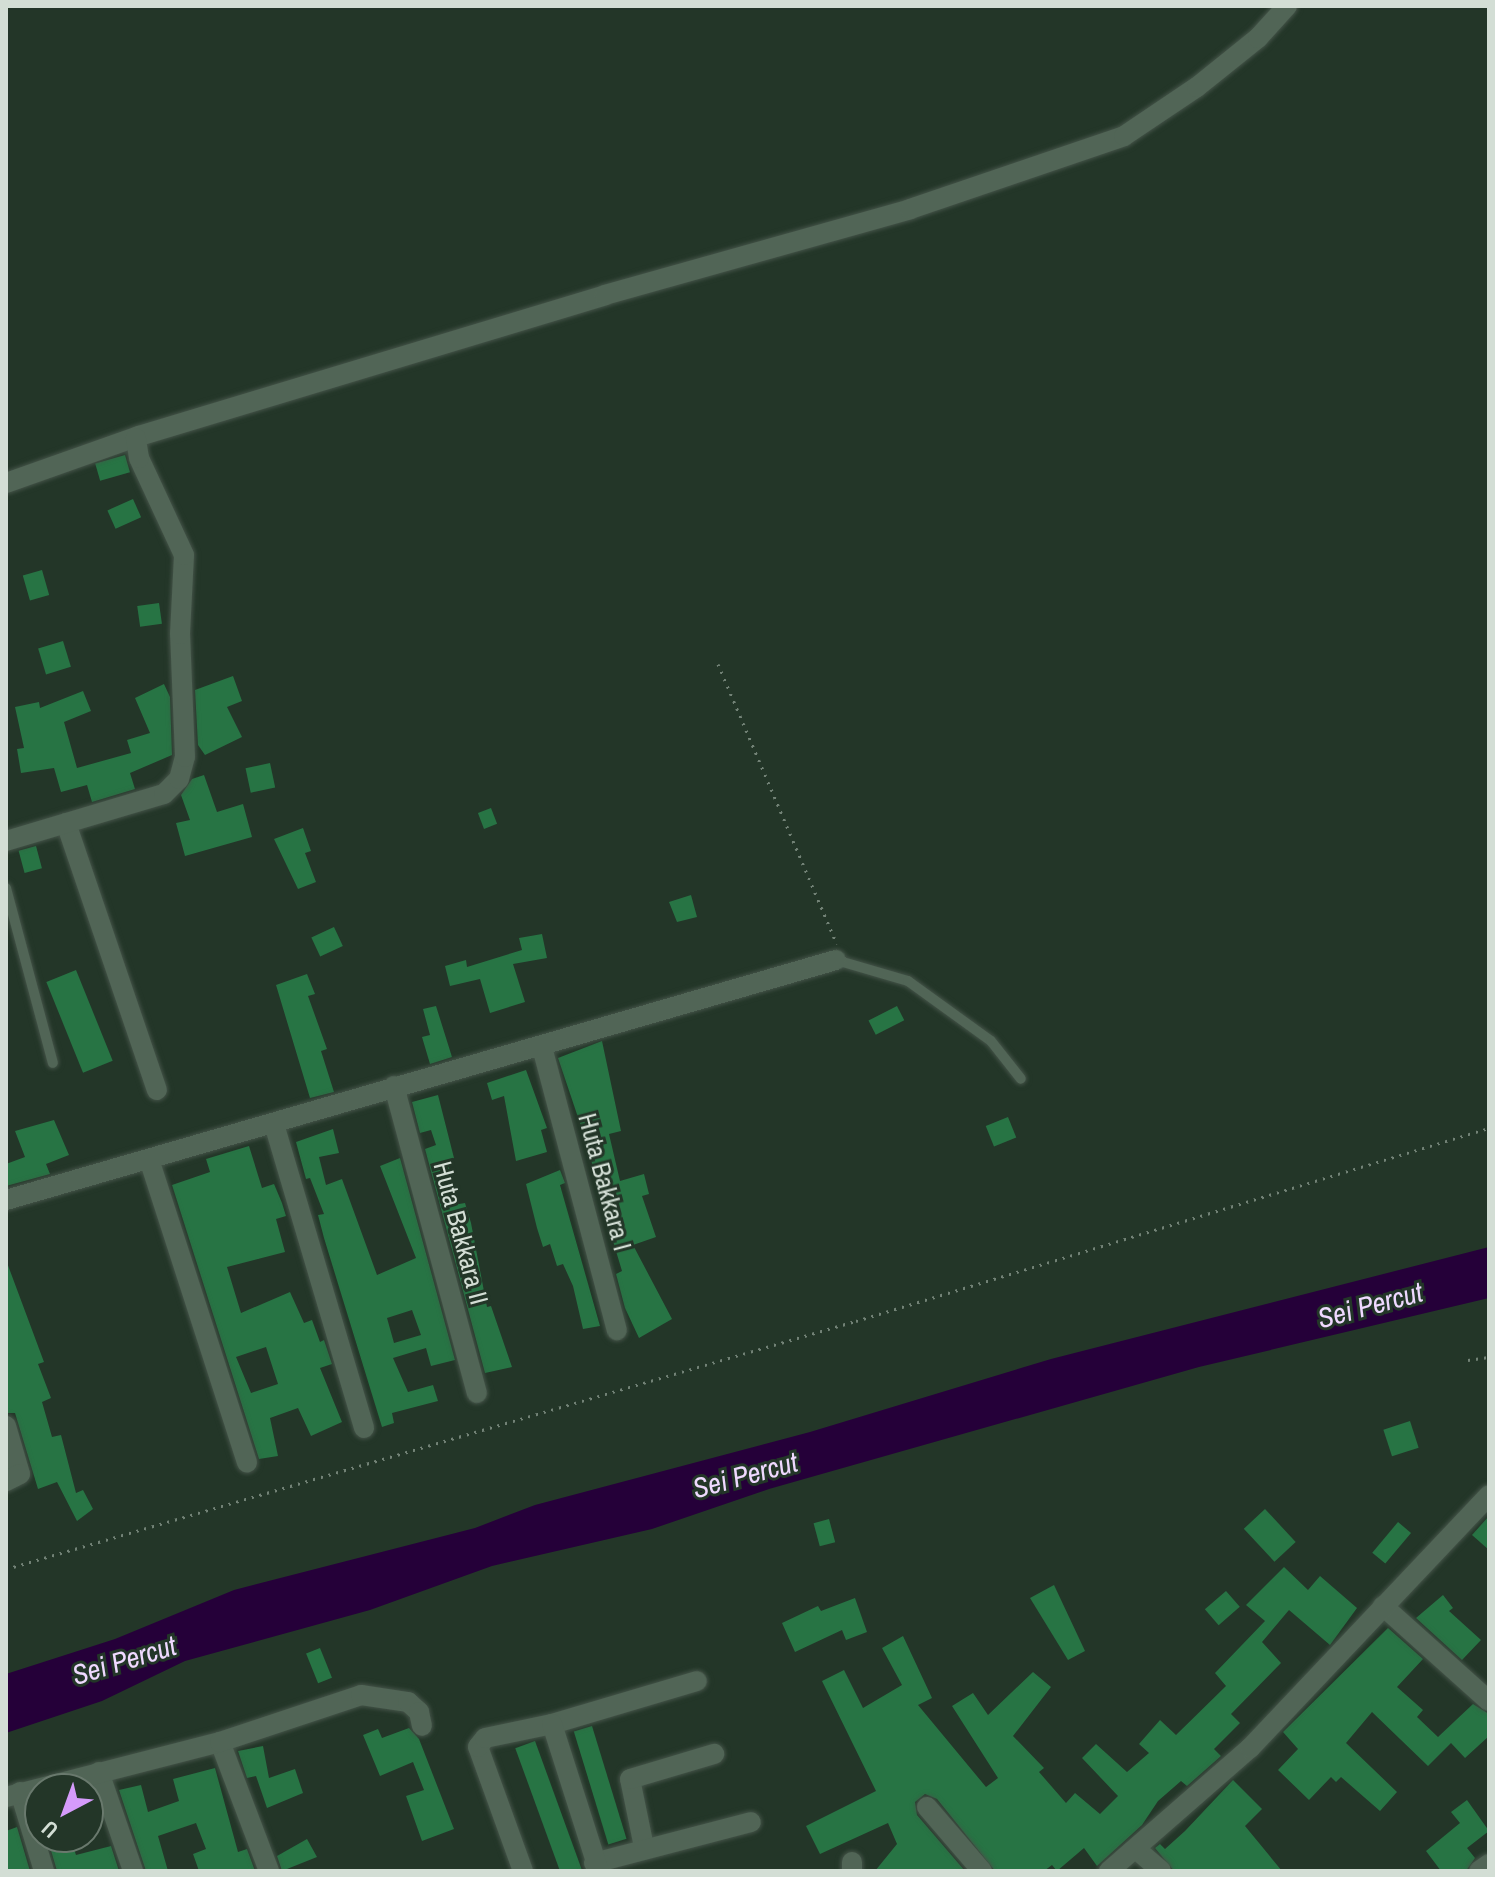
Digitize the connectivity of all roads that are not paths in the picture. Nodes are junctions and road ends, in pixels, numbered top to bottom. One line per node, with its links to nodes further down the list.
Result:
1 (1287, 6): 2 (street)
2 (136, 438): 3 (street); 4 (street)
3 (6, 483)
4 (66, 823): 5 (street); 12 (street)
5 (6, 841)
6 (6, 888): 9 (lane)
7 (836, 960): 8 (street); 10 (lane)
8 (542, 1047): 11 (street); 16 (street, Huta Bakkara I)
9 (53, 1063)
10 (1021, 1079)
11 (394, 1086): 13 (street); 17 (street, Huta Bakkara II)
12 (157, 1090)
13 (274, 1124): 14 (street); 19 (street)
14 (149, 1159): 15 (street); 20 (street)
15 (6, 1200)
16 (617, 1330)
17 (477, 1393)
18 (6, 1426): 21 (street)
19 (364, 1428)
20 (247, 1463)
21 (6, 1481)
22 (1489, 1495): 23 (street)
23 (1383, 1606): 25 (street); 35 (street)
24 (697, 1681): 26 (street)
25 (1489, 1701)
26 (552, 1724): 37 (street); 41 (street)
27 (422, 1726): 28 (street)
28 (220, 1742): 30 (street); 40 (street)
29 (714, 1754): 34 (street)
30 (99, 1772): 31 (street); 39 (street)
31 (13, 1795): 38 (street)
32 (927, 1807): 42 (street)
33 (751, 1822): 34 (street)
34 (644, 1847): 37 (street)
35 (1136, 1849): 43 (street); 44 (street)
36 (1489, 1864): 45 (street)
37 (597, 1867)
38 (44, 1871)
39 (133, 1871)
40 (269, 1871)
41 (523, 1871)
42 (982, 1871)
43 (1109, 1871)
44 (1161, 1871)
45 (1479, 1871)

